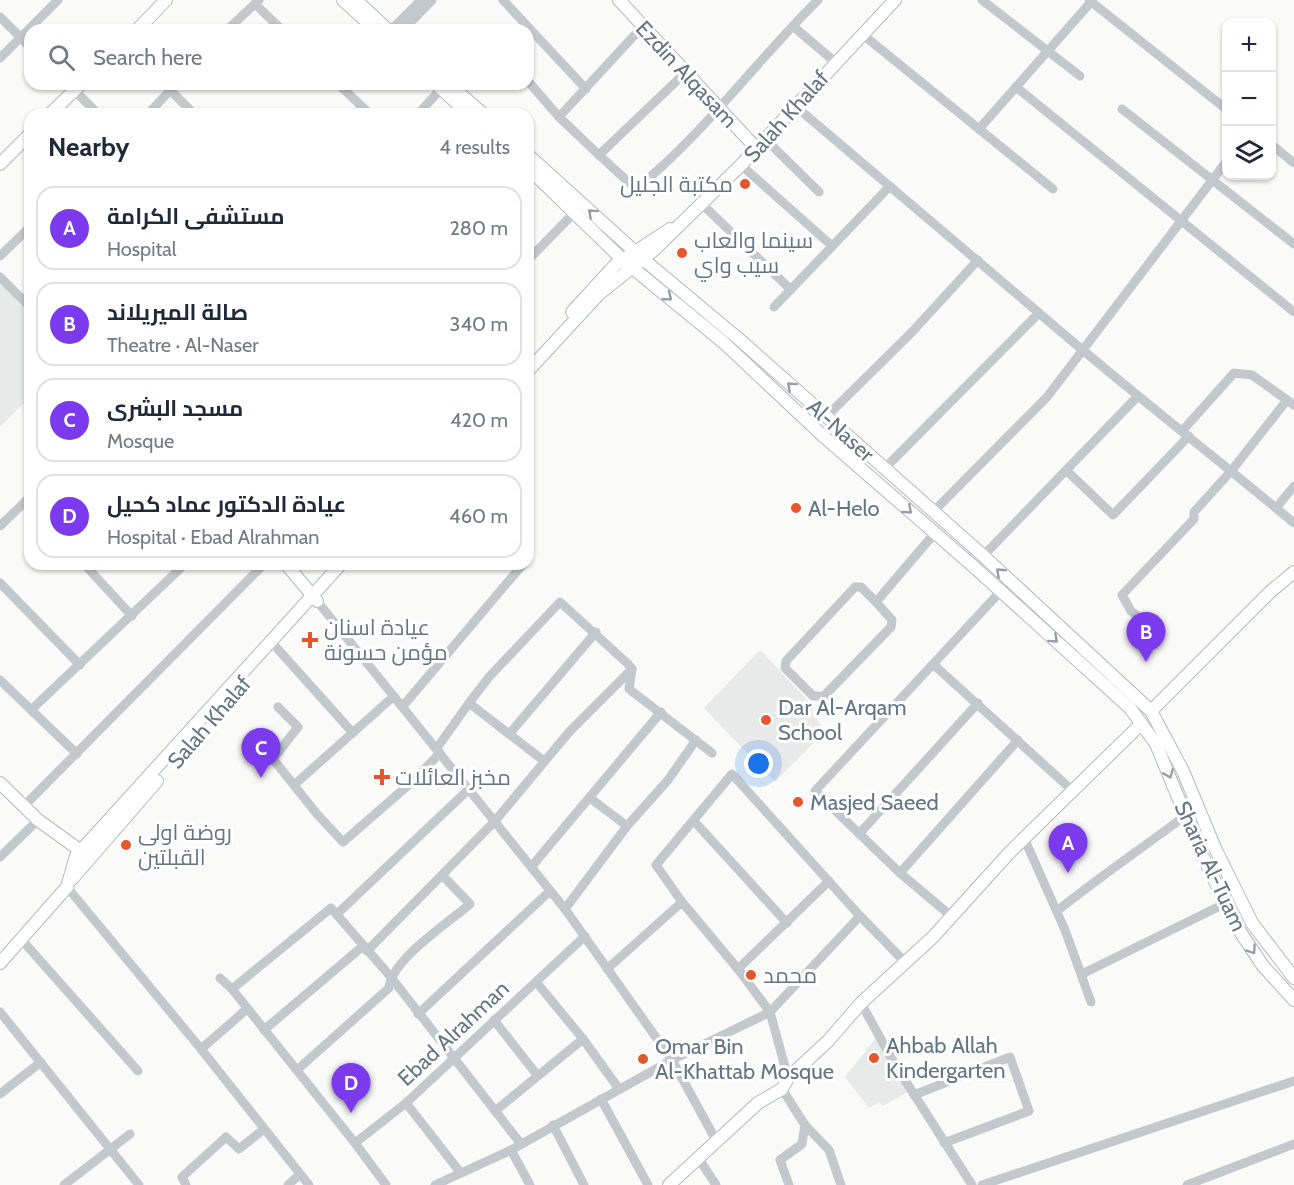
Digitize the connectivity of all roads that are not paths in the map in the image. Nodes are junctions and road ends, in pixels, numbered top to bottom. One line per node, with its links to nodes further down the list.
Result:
1 (58, 0): 15 (street)
2 (166, 0): 16 (main road)
3 (343, 0): 19 (main road)
4 (356, 0): 20 (main road)
5 (421, 0): 21 (street)
6 (432, 0): 22 (street)
7 (503, 0): 23 (street)
8 (619, 0): 24 (main road, Ezdin Alqasam)
9 (818, 0): 25 (street)
10 (895, 0): 28 (main road, Salah Khalaf)
11 (982, 0): 31 (street)
12 (1090, 1): 31 (street); 48 (street)
13 (257, 2): 17 (street); 18 (street)
14 (0, 17): 29 (street)
15 (33, 24)
16 (142, 24)
17 (233, 24)
18 (277, 24)
19 (369, 24)
20 (383, 24)
21 (396, 24)
22 (409, 24)
23 (525, 24)
24 (642, 27): 34 (main road, Ezdin Alqasam); 38 (street)
25 (794, 27): 33 (street); 49 (street)
26 (24, 33): 29 (street)
27 (534, 33): 38 (street)
28 (862, 33): 33 (main road, Salah Khalaf); 60 (street)
29 (20, 37): 30 (street); 32 (street)
30 (24, 41)
31 (1048, 50): 35 (street); 36 (street)
32 (0, 58)
33 (835, 62): 47 (main road, Salah Khalaf)
34 (686, 72): 49 (main road, Ezdin Alqasam); 64 (street)
35 (1080, 76)
36 (1016, 87): 60 (street); 77 (street)
37 (534, 88): 59 (street)
38 (586, 89): 59 (street)
39 (71, 90): 50 (main road)
40 (77, 90): 51 (street)
41 (170, 90): 52 (street)
42 (175, 90): 53 (street)
43 (344, 90): 54 (street)
44 (438, 90): 55 (street)
45 (446, 90): 56 (main road)
46 (448, 90): 57 (main road)
47 (794, 105): 62 (main road, Salah Khalaf); 72 (street)
48 (1222, 105)
49 (719, 106): 62 (main road, Ezdin Alqasam); 64 (street)
50 (55, 108)
51 (93, 108)
52 (154, 108)
53 (189, 108)
54 (364, 108)
55 (422, 108)
56 (463, 108)
57 (474, 108)
58 (1122, 110): 71 (street)
59 (559, 117): 64 (street)
60 (979, 129): 73 (street)
61 (24, 140): 67 (main road)
62 (760, 143): 68 (main road, Salah Khalaf); 74 (street)
63 (1276, 148): 66 (street)
64 (599, 155)
65 (534, 160): 83 (main road, Al-Naser, one-way to 65)
66 (1294, 163)
67 (0, 164)
68 (741, 165): 75 (main road, Salah Khalaf); 80 (street)
69 (1222, 168): 71 (street)
70 (534, 174): 76 (main road, Al-Naser)
71 (1212, 180): 77 (street); 79 (street)
72 (889, 187): 80 (street); 85 (street)
73 (1053, 189)
74 (819, 192)
75 (702, 204): 83 (main road, Salah Khalaf); 88 (street)
76 (574, 213): 81 (street); 84 (main road, Al-Naser)
77 (1180, 219): 91 (street); 93 (street)
78 (24, 233): 82 (street)
79 (1294, 244)
80 (831, 245): 88 (street)
81 (534, 254)
82 (0, 256)
83 (639, 256): 84 (main road, Salah Khalaf); 86 (main road, Salah Khalaf); 98 (main road, Al-Naser, one-way to 83)
84 (623, 260): 86 (main road, Al-Naser); 94 (main road, Salah Khalaf)
85 (978, 260): 92 (street); 98 (street)
86 (633, 268): 95 (main road, Salah Khalaf); 109 (main road, Al-Naser, one-way to 109)
87 (0, 277): 89 (street)
88 (790, 289): 90 (street)
89 (24, 301)
90 (774, 307)
91 (1294, 312)
92 (1039, 313): 93 (street); 100 (street)
93 (1082, 350): 96 (street); 106 (street)
94 (534, 354)
95 (534, 364)
96 (1137, 397): 99 (street); 102 (street)
97 (1291, 403): 99 (street); 101 (street)
98 (826, 417): 100 (main road, Al-Naser)
99 (1186, 433): 101 (street); 102 (street)
100 (884, 469): 106 (main road, Al-Naser)
101 (1232, 470): 105 (street); 124 (street)
102 (1067, 471): 110 (street)
103 (1294, 486): 105 (street)
104 (24, 505): 108 (street)
105 (1276, 508): 107 (street)
106 (933, 512): 110 (main road, Al-Naser)
107 (1294, 523)
108 (0, 526)
109 (934, 534): 120 (main road, Al-Naser); 122 (street)
110 (983, 556): 137 (main road, Al-Naser, one-way to 110)
111 (90, 570): 123 (street)
112 (178, 570): 123 (street)
113 (258, 570): 146 (street)
114 (291, 570): 121 (main road)
115 (336, 570): 121 (main road, Salah Khalaf)
116 (345, 570): 121 (main road, Salah Khalaf)
117 (518, 570): 134 (street)
118 (1294, 572): 137 (main road)
119 (0, 583): 127 (street)
120 (999, 592): 128 (street); 139 (main road, Al-Naser, one-way to 139)
121 (315, 598): 126 (main road, Salah Khalaf); 131 (street); 161 (main road, Salah Khalaf)
122 (876, 602): 122 (street)
123 (132, 616): 127 (street)
124 (1154, 630)
125 (596, 632): 129 (street); 133 (street); 141 (street)
126 (275, 646): 140 (street); 167 (main road, Salah Khalaf)
127 (80, 665): 136 (street)
128 (934, 665): 132 (street); 159 (street)
129 (632, 669): 138 (street); 147 (street)
130 (0, 680): 136 (street)
131 (394, 696): 134 (street); 140 (street)
132 (978, 703): 143 (street); 159 (street)
133 (469, 704): 141 (street); 144 (street)
134 (403, 706): 144 (street)
135 (278, 707): 149 (street)
136 (31, 710): 146 (street)
137 (1151, 711): 139 (street); 184 (main road, Sharia Al-Tuam)
138 (661, 712): 142 (street); 152 (street)
139 (1141, 724): 151 (main road); 154 (main road, Sharia Al-Tuam, one-way to 154)
140 (353, 733): 149 (street)
141 (510, 733): 147 (street)
142 (696, 740): 145 (street); 158 (street)
143 (1018, 740): 151 (street); 164 (street)
144 (439, 750): 149 (street); 150 (street)
145 (712, 753)
146 (77, 754): 153 (street)
147 (544, 761): 156 (street)
148 (0, 783): 153 (main road)
149 (294, 785)
150 (468, 790): 156 (street); 173 (street)
151 (1074, 792): 160 (main road)
152 (590, 798): 158 (street); 163 (street)
153 (24, 806): 155 (main road)
154 (1185, 816): 170 (main road, Sharia Al-Tuam); 172 (street)
155 (38, 820): 161 (main road); 162 (street)
156 (495, 821): 163 (street); 165 (street)
157 (694, 821): 166 (street); 169 (street); 176 (street)
158 (627, 826): 171 (street)
159 (859, 834): 164 (street)
160 (1024, 838): 172 (street); 175 (main road)
161 (81, 851): 167 (main road, Salah Khalaf)
162 (0, 857)
163 (532, 866): 168 (street)
164 (900, 873): 175 (street)
165 (442, 875): 179 (street); 186 (street)
166 (829, 881): 174 (street); 176 (street)
167 (68, 884): 178 (main road, Salah Khalaf); 200 (street)
168 (550, 891): 171 (street); 196 (street)
169 (682, 902): 182 (street); 183 (street)
170 (1226, 903): 185 (street); 190 (main road, Sharia Al-Tuam, one-way to 190)
171 (565, 909): 177 (street)
172 (1057, 911): 185 (street)
173 (337, 914): 179 (street); 189 (street)
174 (860, 916): 180 (street); 195 (street)
175 (951, 916): 180 (main road)
176 (787, 923): 183 (street)
177 (585, 936): 182 (street); 188 (street, Ebad Alrahman)
178 (21, 939): 181 (main road, Salah Khalaf); 205 (street)
179 (365, 949): 186 (street); 198 (street)
180 (905, 962): 192 (main road)
181 (0, 963)
182 (607, 969): 202 (street)
183 (738, 969): 195 (street)
184 (1291, 970)
185 (1082, 974): 191 (street)
186 (390, 976): 196 (street); 204 (street)
187 (220, 978): 189 (street)
188 (537, 982): 197 (street, Ebad Alrahman); 199 (street)
189 (232, 989): 193 (street)
190 (1294, 1000)
191 (1091, 1002)
192 (861, 1003): 208 (main road); 211 (street)
193 (247, 1009): 198 (street); 200 (street)
194 (0, 1012): 203 (street)
195 (770, 1012): 202 (street); 208 (street)
196 (418, 1014): 201 (street)
197 (494, 1020): 201 (street, Ebad Alrahman); 206 (street)
198 (264, 1030): 204 (street)
199 (583, 1039): 206 (street); 209 (street)
200 (201, 1049): 217 (street)
201 (453, 1058): 213 (street, Ebad Alrahman); 214 (street)
202 (672, 1060): 209 (street); 219 (street)
203 (41, 1062): 210 (street); 224 (street)
204 (297, 1070): 220 (street)
205 (138, 1071)
206 (537, 1075): 214 (street)
207 (1294, 1081): 244 (street)
208 (785, 1083): 216 (street); 219 (main road)
209 (620, 1089): 212 (street)
210 (0, 1094)
211 (914, 1095): 221 (street); 221 (street)
212 (601, 1099): 215 (street); 238 (street)
213 (406, 1103): 220 (street, Ebad Alrahman); 228 (street)
214 (495, 1111): 222 (street)
215 (553, 1125): 222 (street); 237 (street)
216 (805, 1125): 241 (street); 242 (street)
217 (264, 1129): 227 (street); 231 (street)
218 (130, 1134): 224 (street)
219 (717, 1142): 226 (main road)
220 (355, 1143): 234 (street)
221 (944, 1143): 243 (street)
222 (521, 1144): 225 (street)
223 (1294, 1144): 245 (street)
224 (110, 1149): 229 (street); 230 (street)
225 (511, 1150): 228 (street); 236 (street)
226 (699, 1159): 239 (main road); 240 (street)
227 (300, 1174): 232 (street); 233 (street)
228 (456, 1178): 235 (street)
229 (64, 1185)
230 (139, 1185)
231 (186, 1185)
232 (288, 1185)
233 (309, 1185)
234 (386, 1185)
235 (435, 1185)
236 (530, 1185)
237 (584, 1185)
238 (648, 1185)
239 (669, 1185)
240 (716, 1185)
241 (789, 1185)
242 (841, 1185)
243 (972, 1185)
244 (982, 1185)
245 (1187, 1185)

